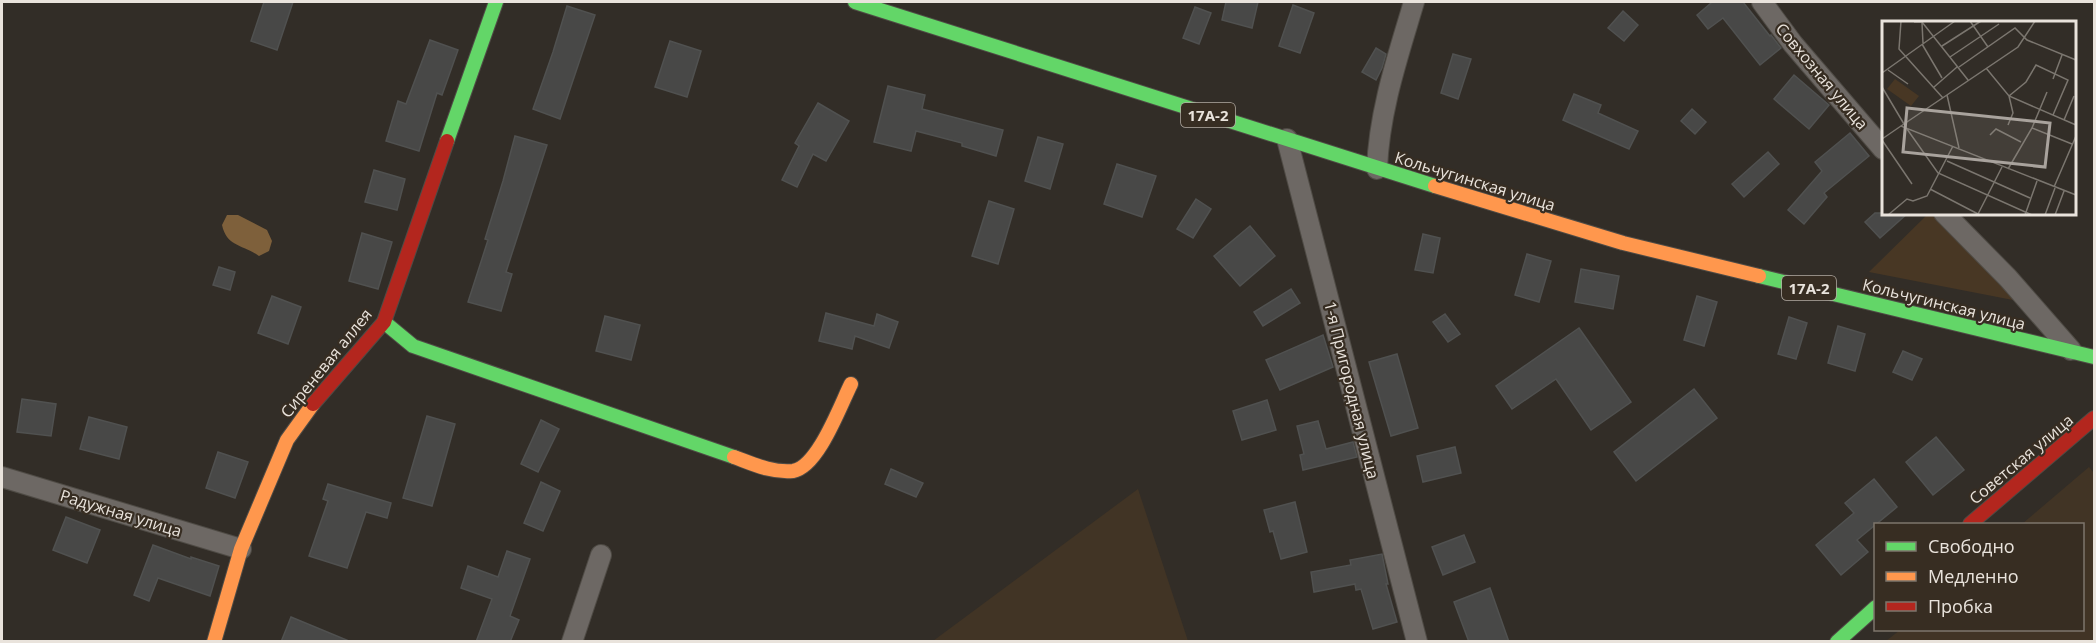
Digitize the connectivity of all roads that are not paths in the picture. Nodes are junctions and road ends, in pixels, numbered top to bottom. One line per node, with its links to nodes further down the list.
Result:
1 (496, 2): 9 (street, Сиреневая аллея)
2 (855, 2): 5 (street, Кольчугинская улица / 17А-2)
3 (1414, 2): 7 (street)
4 (1762, 2): 6 (street, Совхозная улица)
5 (1287, 139): 7 (street, Кольчугинская улица / 17А-2); 21 (street, 1-я Пригородная улица)
6 (1882, 148)
7 (1377, 169): 10 (street, Кольчугинская улица / 17А-2)
8 (1945, 214): 10 (street)
9 (384, 321): 12 (street); 16 (street, Сиреневая аллея)
10 (2073, 352): 11 (street, Кольчугинская улица / 17А-2)
11 (2094, 357)
12 (851, 384)
13 (2094, 418): 15 (street, Советская улица)
14 (2, 477): 16 (street, Радужная улица)
15 (1972, 523)
16 (241, 549): 19 (street, Сиреневая аллея)
17 (601, 555): 20 (street)
18 (1874, 608): 22 (street)
19 (214, 642)
20 (572, 642)
21 (1417, 642)
22 (1837, 642)

